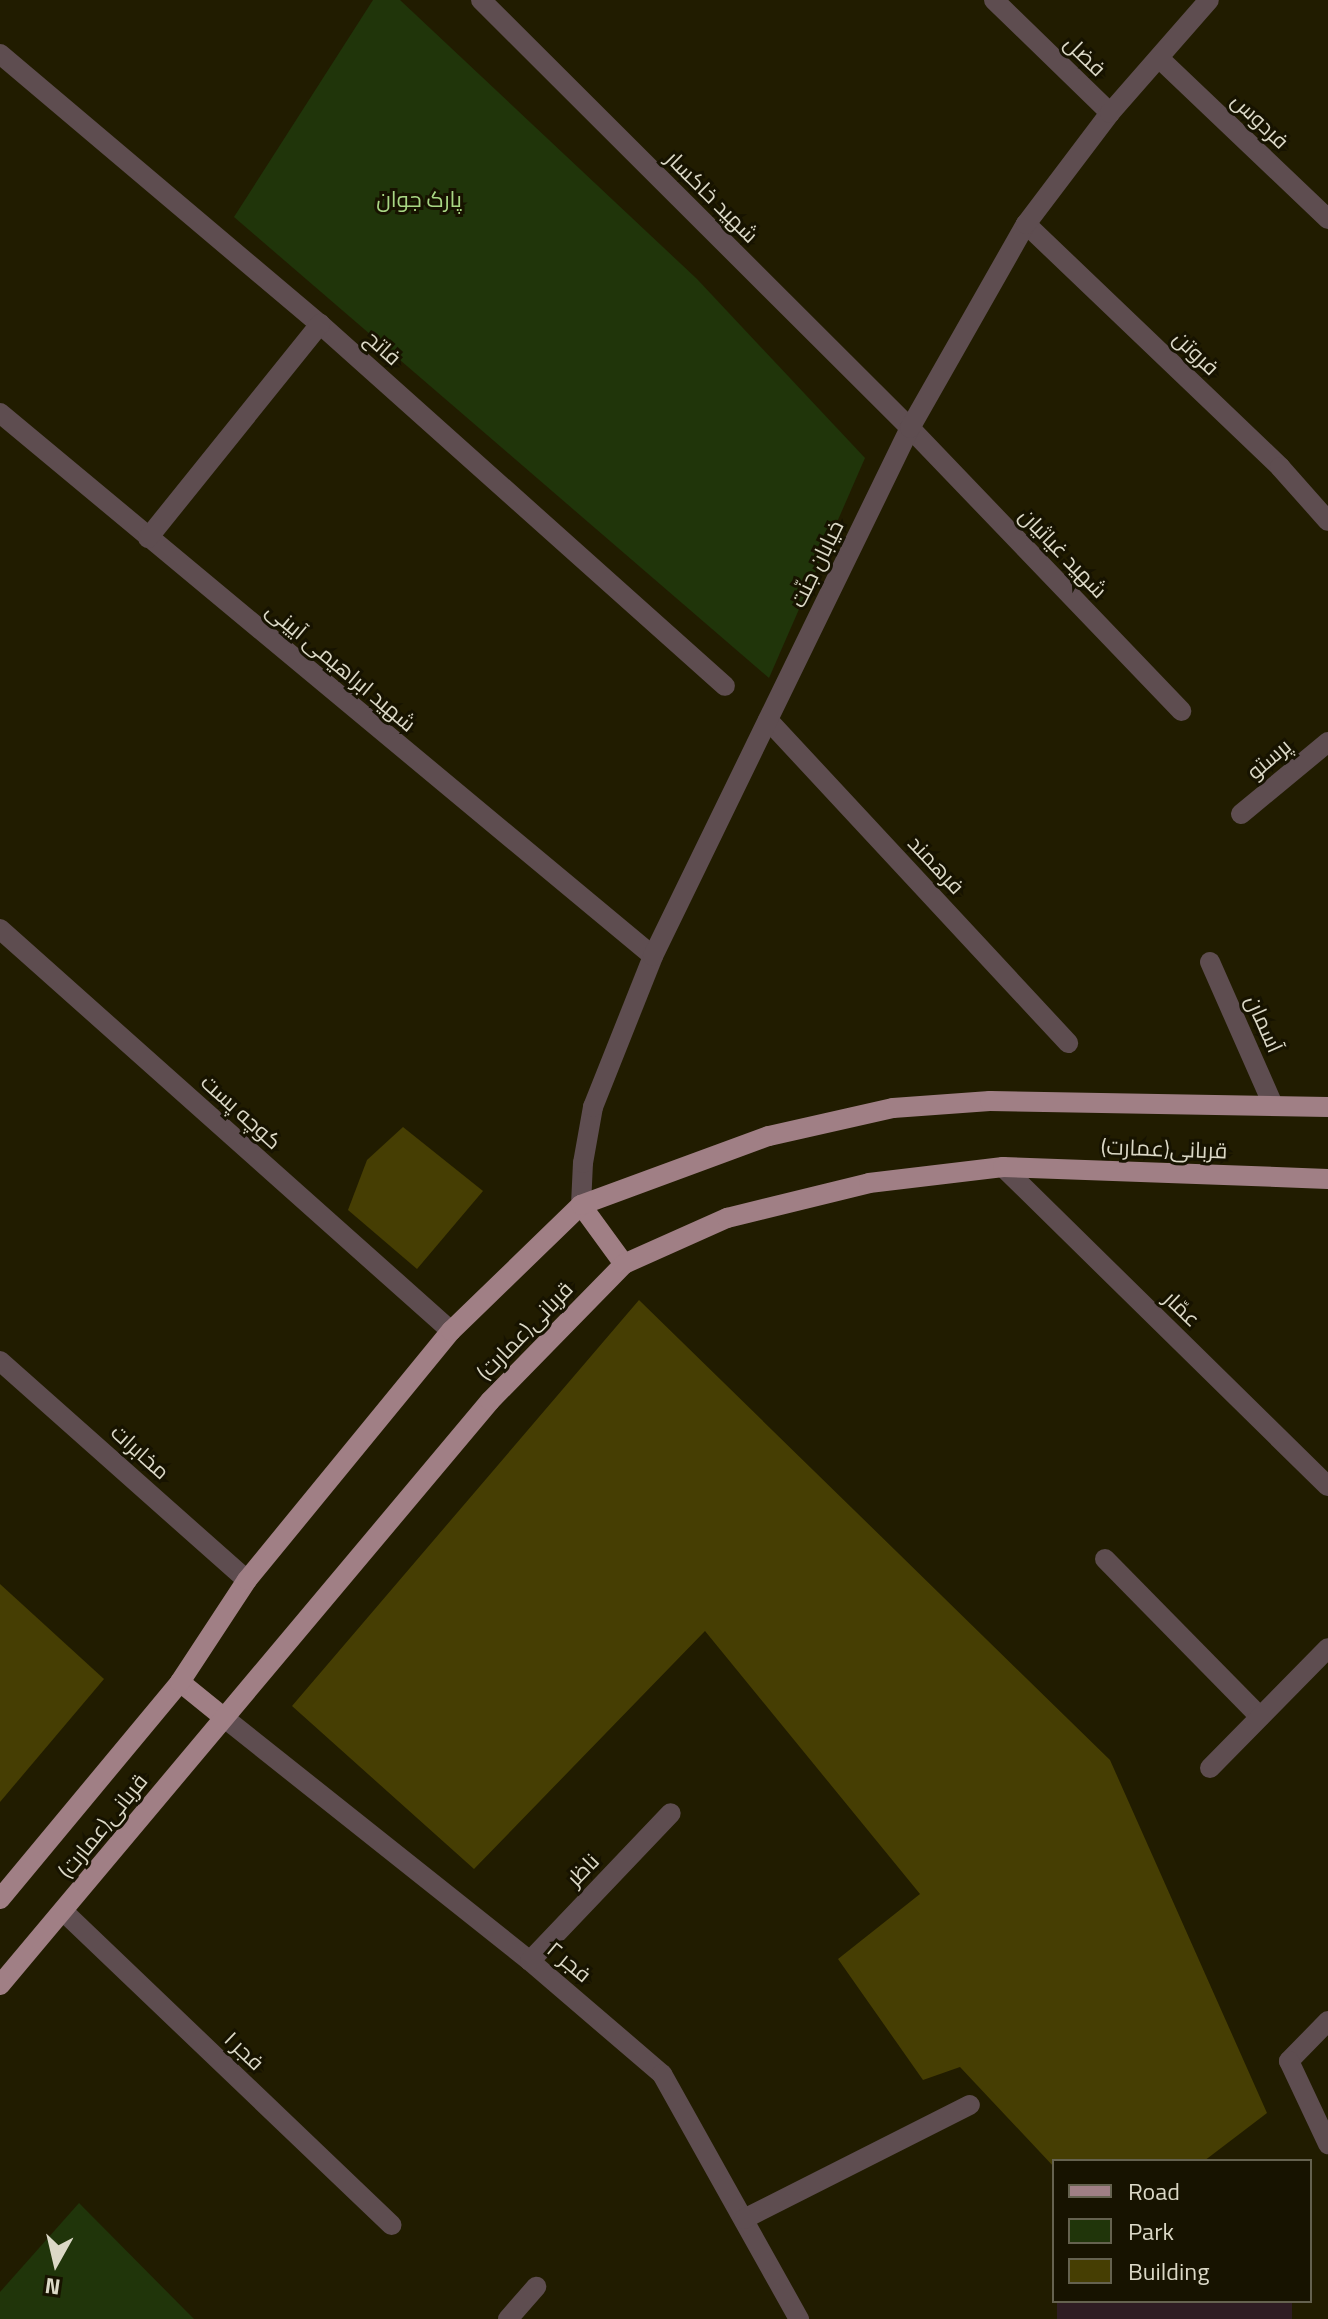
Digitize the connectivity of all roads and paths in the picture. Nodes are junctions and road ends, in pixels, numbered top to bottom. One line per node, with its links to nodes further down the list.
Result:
1 (481, 0): 11 (street, شهید خاکسار)
2 (994, 0): 6 (street, فضل)
3 (1209, 0): 5 (street, خیابان جنّت)
4 (0, 54): 9 (street, فاتح)
5 (1160, 59): 6 (street, خیابان جنّت); 7 (street, فردوس)
6 (1110, 113): 8 (street, خیابان جنّت)
7 (1328, 219)
8 (1026, 224): 11 (street, خیابان جنّت); 12 (street, فروتن)
9 (320, 324): 13 (street); 14 (street, فاتح)
10 (0, 413): 13 (street, شهید ابراهیمی آیینی)
11 (910, 428): 15 (street, شهید غیاثیان); 16 (street, خیابان جنّت)
12 (1328, 521)
13 (148, 538): 20 (street, شهید ابراهیمی آیینی)
14 (725, 686)
15 (1181, 711)
16 (768, 720): 20 (street, خیابان جنّت); 22 (street, فرهمند)
17 (1328, 742): 18 (street, پرستو)
18 (1241, 814)
19 (0, 929): 29 (street, کوچه پست)
20 (653, 956): 27 (street, خیابان جنّت)
21 (1210, 962): 23 (street, آسمان)
22 (1068, 1043)
23 (1273, 1105): 24 (main road, (عمارت)قربانی); 27 (main road, (عمارت)قربانی)
24 (1328, 1107)
25 (1003, 1167): 26 (main road, (عمارت)قربانی); 28 (main road, (عمارت)قربانی); 31 (street, عمّار)
26 (1328, 1179)
27 (581, 1205): 28 (main road); 29 (main road, (عمارت)قربانی)
28 (624, 1264): 36 (main road, (عمارت)قربانی)
29 (451, 1331): 33 (main road, (عمارت)قربانی)
30 (0, 1361): 33 (street, مخابرات)
31 (1328, 1486)
32 (1105, 1559): 37 (street)
33 (247, 1580): 35 (main road, (عمارت)قربانی)
34 (1328, 1648): 37 (street)
35 (180, 1682): 36 (main road); 40 (main road, (عمارت)قربانی)
36 (222, 1716): 41 (main road, (عمارت)قربانی); 42 (street, فجر ۲)
37 (1260, 1717): 38 (street)
38 (1210, 1768)
39 (671, 1813): 42 (street, ناظر)
40 (0, 1899)
41 (64, 1912): 43 (main road, (عمارت)قربانی); 48 (street, فجر ۱)
42 (530, 1961): 47 (street, فجر ۲)
43 (0, 1985)
44 (1328, 2021): 46 (street)
45 (970, 2105): 47 (street)
46 (1328, 2144)
47 (744, 2219): 51 (street, فجر ۲)
48 (391, 2225)
49 (536, 2287): 50 (street)
50 (508, 2319)
51 (799, 2319)

